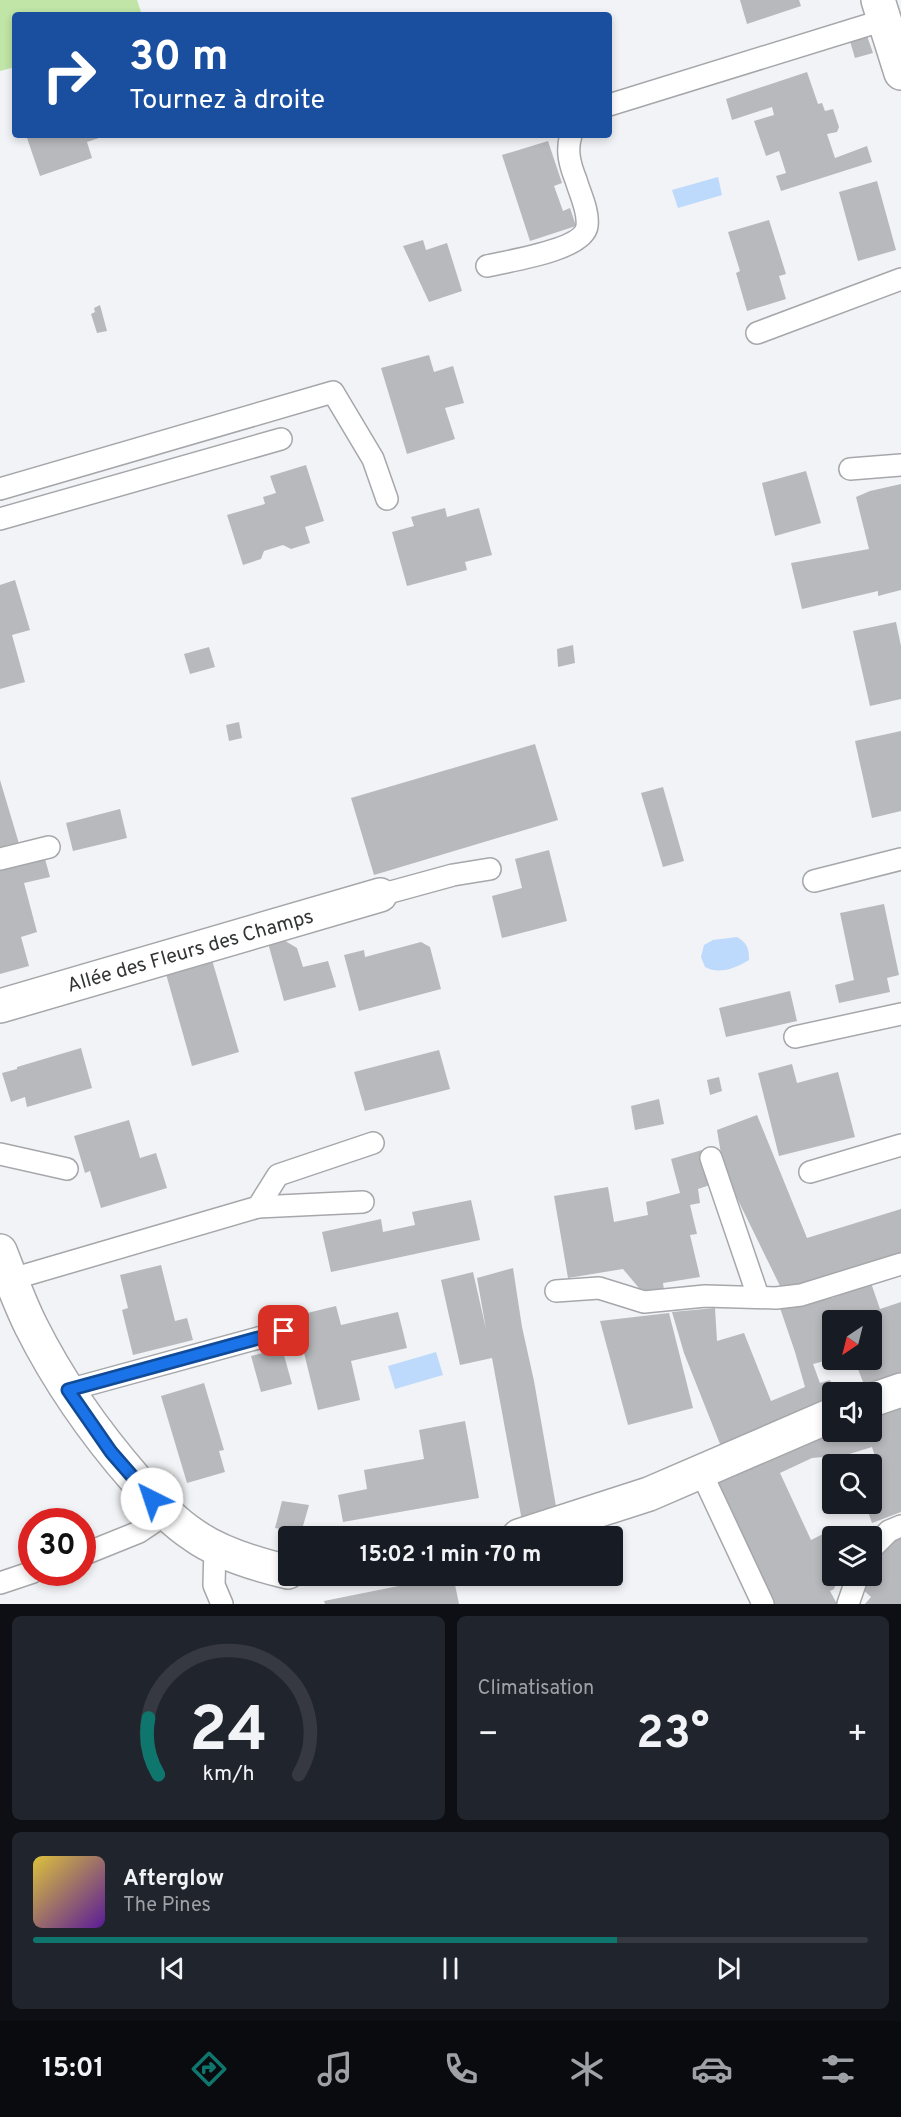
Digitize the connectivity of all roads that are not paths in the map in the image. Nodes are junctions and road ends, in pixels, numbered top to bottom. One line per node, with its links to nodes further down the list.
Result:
1 (881, 10): 2 (street); 3 (lane)
2 (901, 73)
3 (612, 104)
4 (570, 138): 5 (lane)
5 (487, 266)
6 (901, 279): 7 (lane)
7 (757, 333)
8 (281, 439): 13 (lane)
9 (901, 465): 10 (lane)
10 (850, 469)
11 (0, 489): 12 (lane)
12 (387, 499)
13 (0, 519)
14 (49, 847): 15 (lane)
15 (0, 859)
16 (901, 859): 18 (lane)
17 (489, 869): 19 (lane)
18 (814, 881)
19 (380, 895): 20 (street, Allée des Fleurs des Champs)
20 (0, 1006)
21 (901, 1014): 22 (lane)
22 (795, 1037)
23 (373, 1143): 30 (lane)
24 (901, 1145): 28 (lane)
25 (0, 1154): 27 (lane)
26 (711, 1158): 34 (lane)
27 (67, 1169)
28 (810, 1172)
29 (363, 1202): 30 (lane)
30 (258, 1208): 32 (lane)
31 (901, 1264): 34 (lane)
32 (6, 1265): 36 (street)
33 (556, 1290): 34 (lane)
34 (758, 1296)
35 (284, 1331): 36 (lane)
36 (68, 1390): 41 (street)
37 (901, 1390): 38 (street)
38 (882, 1397)
39 (822, 1419): 40 (street)
40 (701, 1472): 42 (street); 52 (lane)
41 (166, 1514): 45 (street); 46 (lane)
42 (550, 1526)
43 (901, 1526): 44 (lane)
44 (882, 1538)
45 (215, 1546): 47 (street); 51 (lane)
46 (96, 1549)
47 (278, 1569)
48 (18, 1577): 49 (lane)
49 (0, 1583)
50 (854, 1586): 53 (lane)
51 (222, 1604)
52 (763, 1604)
53 (848, 1604)

